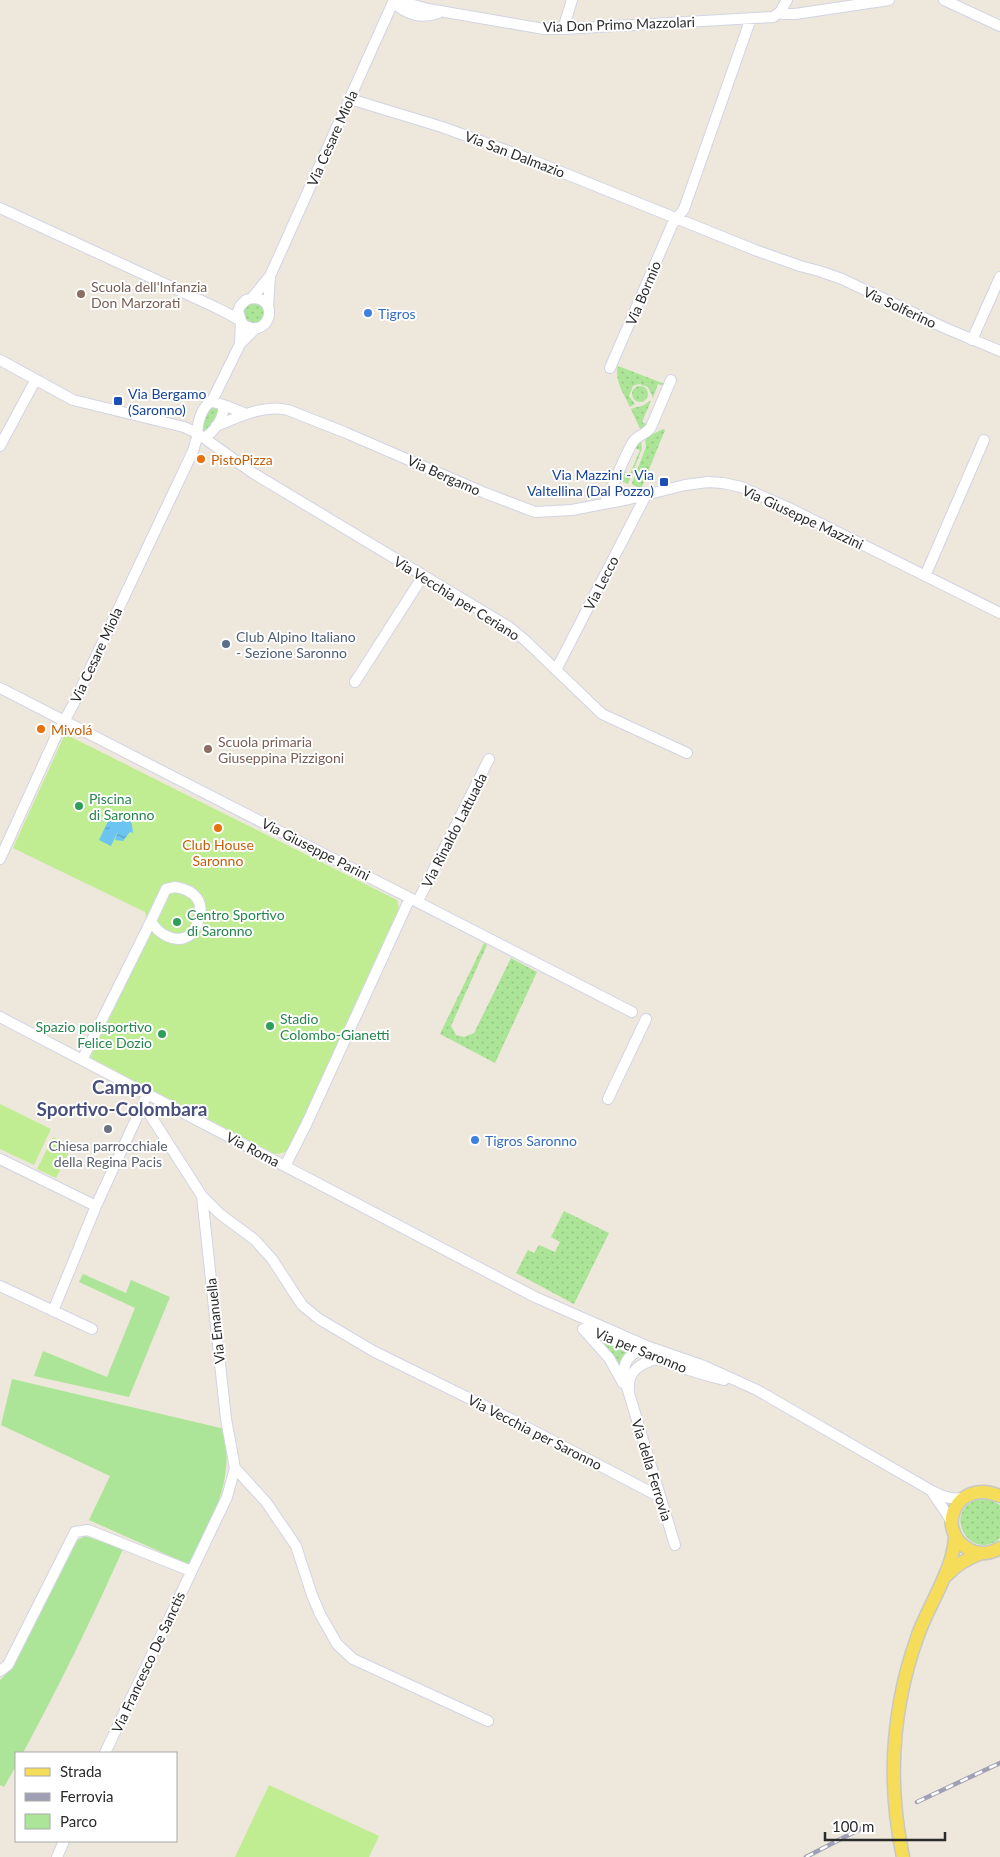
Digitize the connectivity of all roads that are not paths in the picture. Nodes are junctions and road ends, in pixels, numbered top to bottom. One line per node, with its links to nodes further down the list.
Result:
1 (572, 0): 9 (street)
2 (787, 0): 6 (street)
3 (889, 0): 6 (street, Via Don Primo Mazzolari)
4 (944, 0): 8 (street)
5 (394, 1): 9 (street, Via Don Primo Mazzolari); 10 (street, Via Cesare Miola)
6 (780, 12): 7 (street, Via Don Primo Mazzolari)
7 (751, 18): 9 (street, Via Don Primo Mazzolari); 12 (street)
8 (1000, 26)
9 (564, 29)
10 (350, 99): 12 (street, Via San Dalmazio); 14 (street, Via Cesare Miola)
11 (0, 208): 17 (street)
12 (677, 219): 13 (street, Via San Dalmazio); 26 (street, Via Bormio)
13 (800, 266): 22 (street, Via Solferino)
14 (270, 276): 16 (street, Via Cesare Miola); 19 (street, Via Cesare Miola)
15 (1000, 277): 22 (street)
16 (252, 298): 18 (street, Via Cesare Miola); 19 (street)
17 (215, 306): 18 (street); 20 (street)
18 (240, 306): 20 (street, Via Cesare Miola)
19 (268, 307): 21 (street, Via Cesare Miola)
20 (241, 321): 21 (street); 23 (street, Via Cesare Miola)
21 (256, 328): 23 (street, Via Cesare Miola)
22 (972, 340): 24 (street, Via Solferino)
23 (240, 344): 29 (street, Via Cesare Miola)
24 (1000, 351)
25 (0, 360): 28 (street, Via Bergamo)
26 (610, 368)
27 (671, 380): 35 (street)
28 (35, 381): 31 (street, Via Bergamo); 33 (street)
29 (219, 404): 30 (street); 31 (street); 31 (street)
30 (247, 414): 31 (street, Via Bergamo); 35 (street, Via Bergamo)
31 (204, 432): 36 (street, Via Vecchia per Ceriano); 42 (street, Via Cesare Miola)
32 (984, 440): 37 (street)
33 (0, 446)
34 (646, 495): 35 (street, Via Bergamo); 37 (street, Via Giuseppe Mazzini); 39 (street, Via Lecco)
35 (604, 504)
36 (423, 576): 39 (street, Via Vecchia per Ceriano); 40 (street)
37 (925, 576): 38 (street, Via Giuseppe Mazzini)
38 (999, 608)
39 (556, 670): 43 (street, Via Vecchia per Ceriano)
40 (355, 682)
41 (0, 688): 42 (street, Via Giuseppe Parini)
42 (63, 722): 45 (street, Via Cesare Miola); 46 (street, Via Giuseppe Parini)
43 (687, 753)
44 (489, 759): 46 (street, Via Rinaldo Lattuada)
45 (0, 860)
46 (414, 899): 48 (street, Via Giuseppe Parini); 55 (street, Via Rinaldo Lattuada)
47 (151, 921): 47 (street); 51 (street)
48 (632, 1012)
49 (0, 1017): 51 (street, Via Roma)
50 (646, 1019): 53 (street)
51 (82, 1060): 52 (street, Via Roma)
52 (145, 1099): 55 (street, Via Roma); 56 (street); 57 (street)
53 (608, 1099)
54 (0, 1159): 57 (street)
55 (285, 1166): 58 (street, Via Roma)
56 (202, 1196): 69 (street, Via Emanuella); 72 (street, Via Vecchia per Saronno)
57 (96, 1206): 61 (street)
58 (505, 1281): 60 (street, Via per Saronno)
59 (0, 1286): 61 (street)
60 (538, 1299): 62 (street, Via per Saronno); 64 (street, Via per Saronno)
61 (53, 1310): 63 (street)
62 (575, 1321): 65 (street, Via per Saronno); 68 (street, Via della Ferrovia)
63 (92, 1329)
64 (649, 1347): 65 (street); 67 (street, Via per Saronno)
65 (637, 1351): 66 (street, Via per Saronno); 68 (street, Via della Ferrovia)
66 (658, 1359): 67 (street, Via per Saronno); 68 (street, Via della Ferrovia)
67 (749, 1386): 70 (street, Via per Saronno)
68 (630, 1395): 72 (street, Via della Ferrovia)
69 (235, 1468): 78 (street, Via Francesco De Sanctis); 81 (street)
70 (932, 1491): 73 (street, Via per Saronno); 74 (street, Via per Saronno)
71 (997, 1493): 73 (main road)
72 (660, 1497): 75 (street, Via della Ferrovia)
73 (962, 1498): 74 (main road)
74 (953, 1529): 77 (main road); 79 (main road)
75 (675, 1545)
76 (1000, 1548): 77 (main road)
77 (982, 1553): 79 (main road)
78 (191, 1571): 80 (street); 82 (street, Via Francesco De Sanctis)
79 (942, 1581): 85 (main road)
80 (0, 1671)
81 (488, 1720)
82 (106, 1752)
83 (64, 1842): 84 (street)
84 (57, 1857)
85 (903, 1857)

